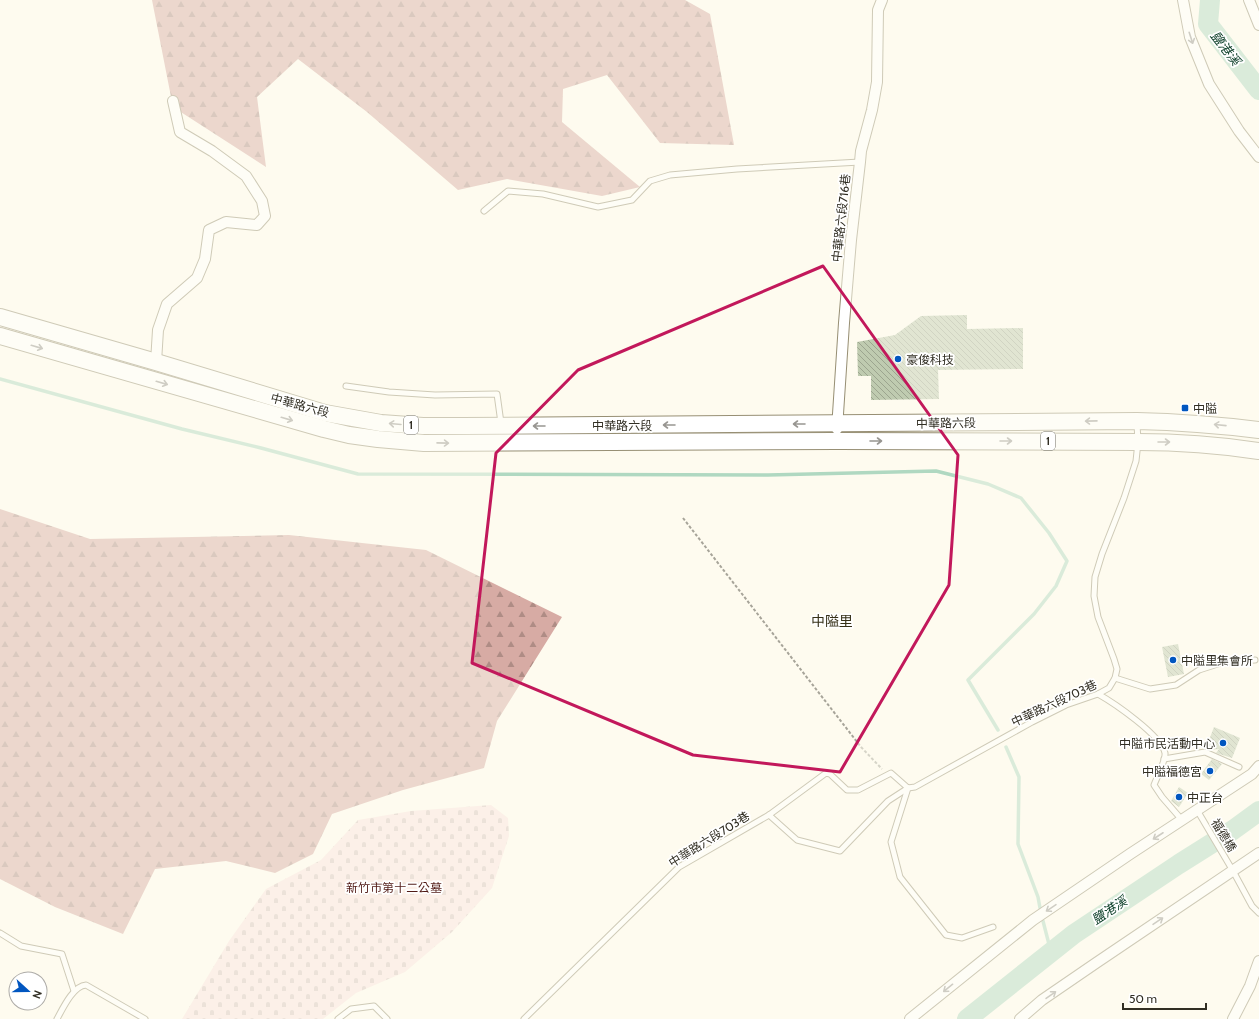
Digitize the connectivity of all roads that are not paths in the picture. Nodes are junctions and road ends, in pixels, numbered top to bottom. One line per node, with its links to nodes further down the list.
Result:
1 (882, 0): 7 (street, 中華路六段716巷)
2 (1183, 0): 6 (street, one-way to 6)
3 (1249, 0): 4 (street)
4 (1259, 25)
5 (173, 101): 11 (street)
6 (1259, 157)
7 (860, 162): 8 (lane); 14 (street, 中華路六段716巷)
8 (484, 211)
9 (0, 317): 11 (main road, 中華路六段 / 1)
10 (0, 336): 17 (main road, 中華路六段 / 1, one-way to 17)
11 (156, 362): 15 (main road, 中華路六段 / 1, one-way to 11)
12 (346, 386): 15 (lane)
13 (1137, 420): 14 (main road, 中華路六段 / 1, one-way to 14); 16 (main road, 中華路六段 / 1, one-way to 13); 18 (lane)
14 (838, 424): 15 (main road, 中華路六段 / 1, one-way to 15); 17 (street, 中華路六段716巷)
15 (502, 426)
16 (1259, 430)
17 (836, 441): 18 (main road, 中華路六段 / 1, one-way to 18)
18 (1138, 442): 19 (main road, 中華路六段 / 1, one-way to 19); 21 (lane)
19 (1259, 451)
20 (1255, 660): 21 (lane)
21 (1115, 678): 22 (lane, 中華路六段703巷)
22 (1098, 694): 23 (lane); 26 (lane, 中華路六段703巷)
23 (1164, 759): 25 (lane); 29 (lane)
24 (1259, 766): 27 (street)
25 (1239, 767)
26 (908, 788): 28 (lane, 中華路六段703巷); 28 (lane, 中華路六段703巷); 33 (lane)
27 (1197, 810): 29 (street); 31 (lane, 福德橋)
28 (769, 815): 41 (lane, 中華路六段703巷)
29 (1182, 820): 42 (street, one-way to 42)
30 (1259, 853): 31 (street)
31 (1233, 871): 32 (lane, 福德橋); 43 (street, one-way to 31)
32 (1259, 913)
33 (993, 927)
34 (0, 933): 36 (lane)
35 (1259, 961): 44 (street)
36 (74, 991): 37 (lane); 38 (lane)
37 (57, 1019)
38 (145, 1019)
39 (338, 1019): 40 (lane)
40 (387, 1019)
41 (524, 1019)
42 (910, 1019)
43 (1020, 1019)
44 (1233, 1019)

